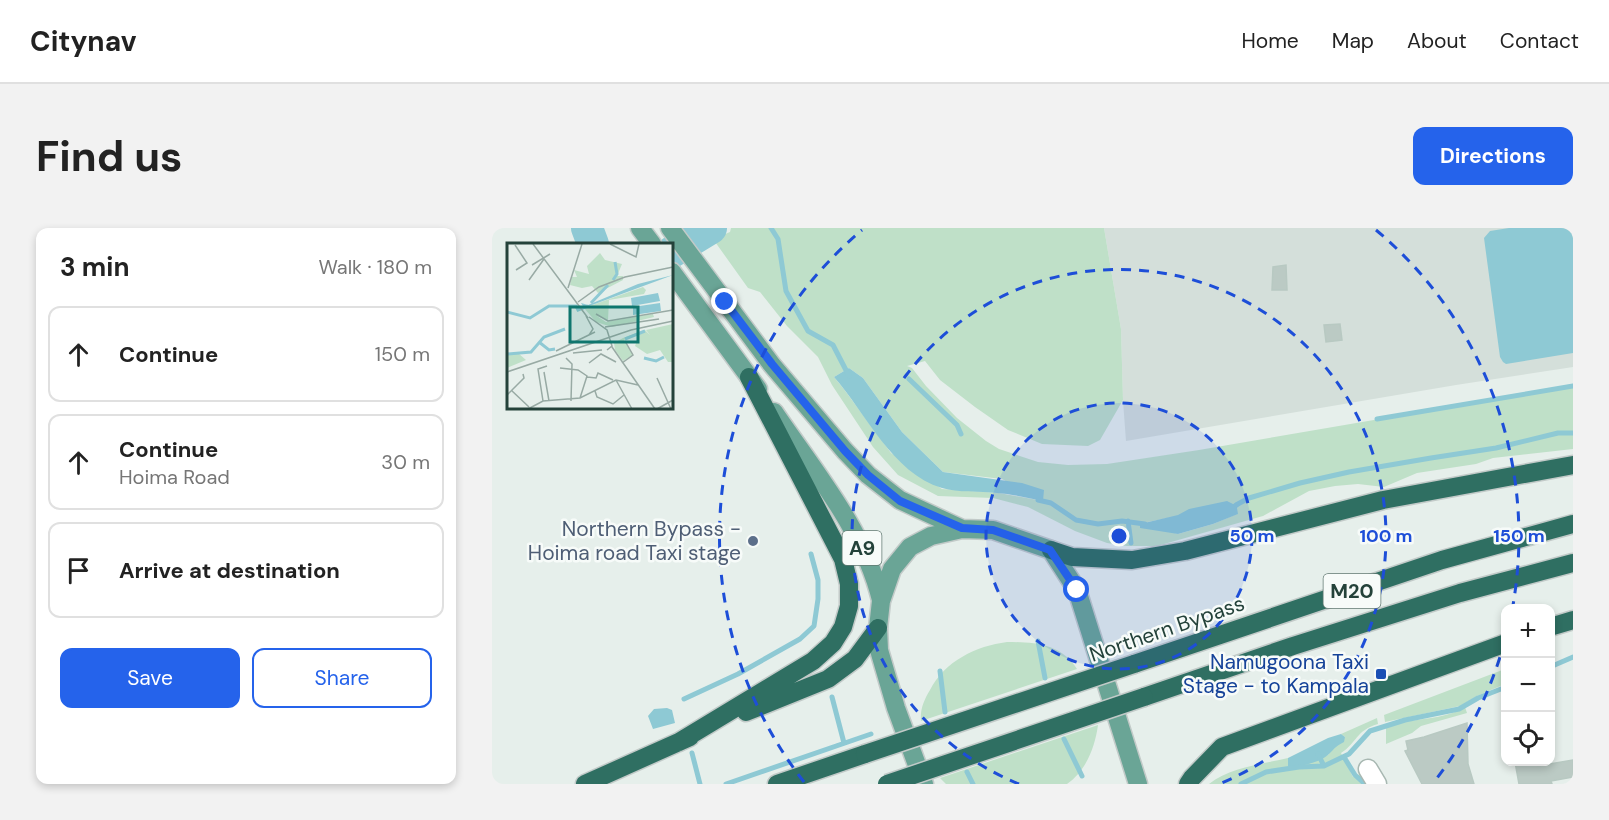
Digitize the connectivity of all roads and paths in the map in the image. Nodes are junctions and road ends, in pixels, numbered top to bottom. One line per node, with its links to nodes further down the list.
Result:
1 (640, 228): 3 (main road)
2 (670, 228): 8 (main road)
3 (651, 243)
4 (674, 275): 5 (main road)
5 (749, 377): 11 (main road, A9); 16 (highway)
6 (1573, 465): 9 (highway)
7 (1573, 524): 18 (highway, Northern Bypass / M20, bridge)
8 (962, 528): 9 (main road); 11 (main road)
9 (1050, 550): 21 (main road)
10 (1573, 563): 19 (highway, M20, bridge)
11 (881, 601): 14 (main road)
12 (1573, 620): 13 (highway)
13 (1555, 626)
14 (878, 628): 16 (highway); 20 (main road)
15 (1501, 645): 22 (highway)
16 (679, 741): 17 (highway)
17 (585, 784)
18 (777, 784)
19 (887, 784)
20 (924, 784)
21 (1138, 784)
22 (1188, 784)

